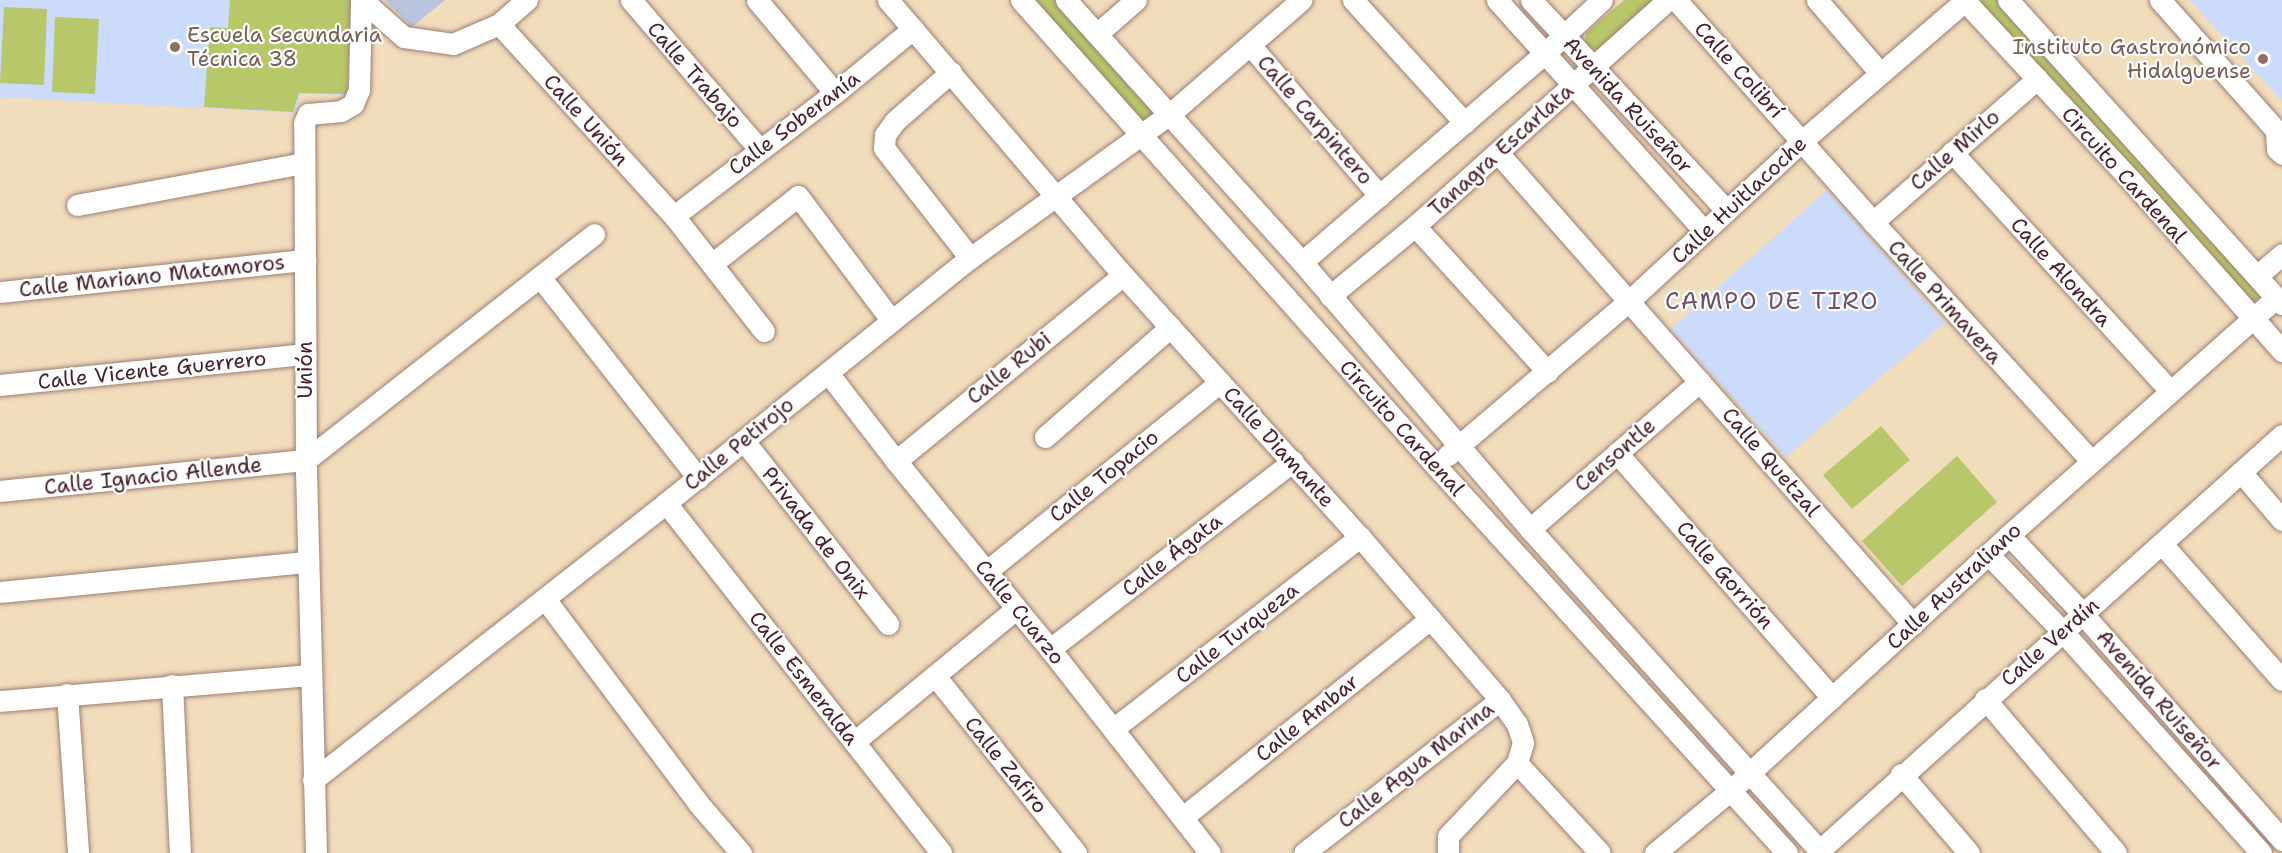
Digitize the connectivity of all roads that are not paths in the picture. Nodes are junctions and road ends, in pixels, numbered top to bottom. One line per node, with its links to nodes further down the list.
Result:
1 (362, 0): 20 (street); 40 (street, Unión)
2 (527, 0): 20 (street)
3 (632, 0): 37 (street, Calle Trabajo)
4 (757, 0): 31 (street)
5 (888, 0): 21 (street, Calle Diamante)
6 (1021, 0): 34 (street, Circuito Cardenal)
7 (1066, 0): 22 (street, Circuito Cardenal)
8 (1136, 0): 22 (street)
9 (1301, 0): 24 (street, Calle Petirojo)
10 (1353, 0): 33 (street)
11 (1497, 0): 25 (street, Avenida Ruiseñor)
12 (1531, 0): 23 (street, Avenida Ruiseñor)
13 (1602, 0): 23 (street, Tanagra Escarlata)
14 (1668, 0): 26 (street, Tanagra Escarlata)
15 (1676, 0): 36 (street, Calle Colibrí)
16 (1816, 0): 28 (street)
17 (1965, 0): 28 (street, Calle Huitlacoche); 29 (street, Circuito Cardenal)
18 (2008, 0): 56 (street, Circuito Cardenal)
19 (2160, 0): 35 (street)
20 (499, 24): 45 (street, Calle Unión)
21 (913, 29): 27 (street, Calle Diamante); 31 (street, Calle Soberanía)
22 (1098, 33): 32 (street, Circuito Cardenal)
23 (1563, 35): 25 (street, Tanagra Escarlata); 26 (street, Avenida Ruiseñor)
24 (1251, 45): 32 (street, Calle Petirojo); 41 (street, Calle Carpintero)
25 (1544, 54): 30 (street, Avenida Ruiseñor); 33 (street, Tanagra Escarlata)
26 (1593, 67): 30 (street, Tanagra Escarlata); 44 (street, Avenida Ruiseñor)
27 (951, 72): 42 (street, Calle Diamante); 51 (street)
28 (1880, 73): 36 (street, Calle Huitlacoche)
29 (2037, 79): 38 (street, Calle Mirlo); 62 (street, Circuito Cardenal)
30 (1575, 84): 39 (street, Tanagra Escarlata); 48 (street, Avenida Ruiseñor)
31 (835, 93): 37 (street, Calle Soberanía)
32 (1170, 114): 34 (street, Calle Petirojo); 53 (street, Circuito Cardenal)
33 (1465, 123): 41 (street, Tanagra Escarlata)
34 (1142, 136): 42 (street, Calle Petirojo); 83 (street, Circuito Cardenal)
35 (2279, 140)
36 (1802, 141): 44 (street, Calle Huitlacoche); 46 (street, Calle Primavera)
37 (759, 149): 45 (street, Calle Soberanía)
38 (1952, 152): 46 (street, Calle Mirlo); 73 (street, Calle Alondra)
39 (1498, 153): 47 (street, Tanagra Escarlata); 61 (street, Calle Quetzal)
40 (304, 163): 43 (street); 52 (street, Unión)
41 (1380, 195): 53 (street, Tanagra Escarlata)
42 (1056, 196): 51 (street, Calle Petirojo); 55 (street, Calle Diamante)
43 (76, 205)
44 (1726, 210): 48 (street, Calle Huitlacoche)
45 (674, 216): 54 (street, Calle Unión)
46 (1873, 222): 82 (street, Calle Primavera)
47 (1415, 226): 59 (street, Tanagra Escarlata); 68 (street)
48 (1704, 231): 61 (street, Calle Huitlacoche)
49 (594, 234): 57 (street)
50 (2282, 254): 56 (street)
51 (970, 258): 63 (street, Calle Petirojo)
52 (305, 260): 58 (street, Calle Mariano Matamoros); 67 (street, Unión)
53 (1302, 262): 59 (street, Circuito Cardenal)
54 (713, 263): 63 (street); 65 (street, Calle Unión)
55 (1123, 275): 64 (street, Calle Diamante); 80 (street, Calle Rubi)
56 (2257, 276): 60 (street, Circuito Cardenal)
57 (540, 277): 79 (street); 85 (street)
58 (0, 292)
59 (1330, 296): 77 (street, Circuito Cardenal)
60 (2279, 301): 62 (street, Calle Australiano)
61 (1628, 302): 68 (street, Calle Huitlacoche); 70 (street, Calle Quetzal)
62 (2253, 319): 66 (street, Circuito Cardenal); 73 (street, Calle Australiano)
63 (892, 321): 69 (street, Calle Petirojo)
64 (1170, 327): 71 (street, Calle Diamante); 75 (street)
65 (764, 331)
66 (2282, 351)
67 (305, 354): 72 (street, Calle Vicente Guerrero); 79 (street, Unión)
68 (1548, 372): 77 (street, Calle Huitlacoche)
69 (828, 373): 76 (street, Calle Petirojo); 80 (street, Calle Cuarzo)
70 (1700, 381): 78 (street, Censontle); 102 (street, Calle Quetzal)
71 (1220, 382): 81 (street, Calle Diamante); 95 (street, Calle Topacio)
72 (0, 385)
73 (2170, 391): 82 (street, Calle Australiano)
74 (2282, 435): 84 (street, Calle Verdín)
75 (1045, 437)
76 (744, 441): 85 (street, Calle Petirojo); 101 (street, Privada de Onix)
77 (1458, 447): 83 (street, Calle Huitlacoche); 89 (street, Circuito Cardenal)
78 (1617, 453): 89 (street, Censontle); 110 (street, Calle Gorrión)
79 (306, 460): 86 (street, Calle Ignacio Allende); 94 (street, Unión)
80 (896, 461): 95 (street, Calle Cuarzo)
81 (1293, 461): 91 (street, Calle Diamante); 104 (street, Calle Ágata)
82 (2091, 461): 90 (street, Calle Australiano)
83 (1436, 466): 120 (street, Circuito Cardenal)
84 (2241, 472): 88 (street); 92 (street, Calle Verdín)
85 (698, 478): 87 (street, Calle Petirojo)
86 (0, 491)
87 (666, 503): 97 (street, Calle Petirojo); 115 (street, Calle Esmeralda)
88 (2282, 520)
89 (1530, 529): 117 (street, Circuito Cardenal)
90 (2009, 535): 93 (street, Calle Australiano); 99 (street, Avenida Ruiseñor)
91 (1360, 537): 100 (street, Calle Diamante); 114 (street, Calle Turqueza)
92 (2162, 544): 99 (street, Calle Verdín); 107 (street)
93 (1988, 554): 102 (street, Calle Australiano); 103 (street, Avenida Ruiseñor)
94 (308, 562): 96 (street); 105 (street, Unión)
95 (987, 571): 98 (street, Calle Cuarzo)
96 (0, 592)
97 (544, 598): 119 (street, Calle Petirojo); 127 (street)
98 (1016, 609): 104 (street, Calle Cuarzo); 106 (street)
99 (2082, 613): 103 (street, Calle Verdín); 122 (street, Avenida Ruiseñor)
100 (1430, 619): 112 (street, Calle Diamante); 121 (street, Calle Ambar)
101 (888, 624)
102 (1913, 624): 110 (street, Calle Australiano)
103 (2062, 631): 111 (street, Calle Verdín); 138 (street, Avenida Ruiseñor)
104 (1050, 649): 114 (street, Calle Cuarzo)
105 (311, 675): 108 (street); 119 (street, Unión)
106 (936, 677): 115 (street); 129 (street, Calle Zafiro)
107 (2282, 680)
108 (172, 685): 109 (street); 125 (street)
109 (67, 694): 113 (street); 124 (street)
110 (1832, 698): 117 (street, Calle Australiano)
111 (1985, 699): 118 (street, Calle Verdín); 137 (street)
112 (1500, 700): 116 (street, Calle Diamante); 131 (street, Calle Agua Marina)
113 (0, 701)
114 (1113, 729): 121 (street, Calle Cuarzo)
115 (854, 742): 128 (street, Calle Esmeralda)
116 (1517, 763): 132 (street); 133 (street)
117 (1750, 773): 120 (street, Calle Australiano); 123 (street, Circuito Cardenal)
118 (1901, 774): 123 (street, Calle Verdín); 136 (street)
119 (313, 780): 126 (street)
120 (1731, 790): 134 (street, Calle Australiano); 135 (street, Circuito Cardenal)
121 (1183, 817): 130 (street, Calle Cuarzo)
122 (2282, 840)
123 (1821, 852)
124 (78, 853)
125 (180, 853)
126 (316, 853)
127 (741, 853)
128 (941, 853)
129 (1076, 853)
130 (1210, 853)
131 (1304, 853)
132 (1448, 853)
133 (1600, 853)
134 (1655, 853)
135 (1787, 853)
136 (1969, 853)
137 (2116, 853)
138 (2261, 853)

